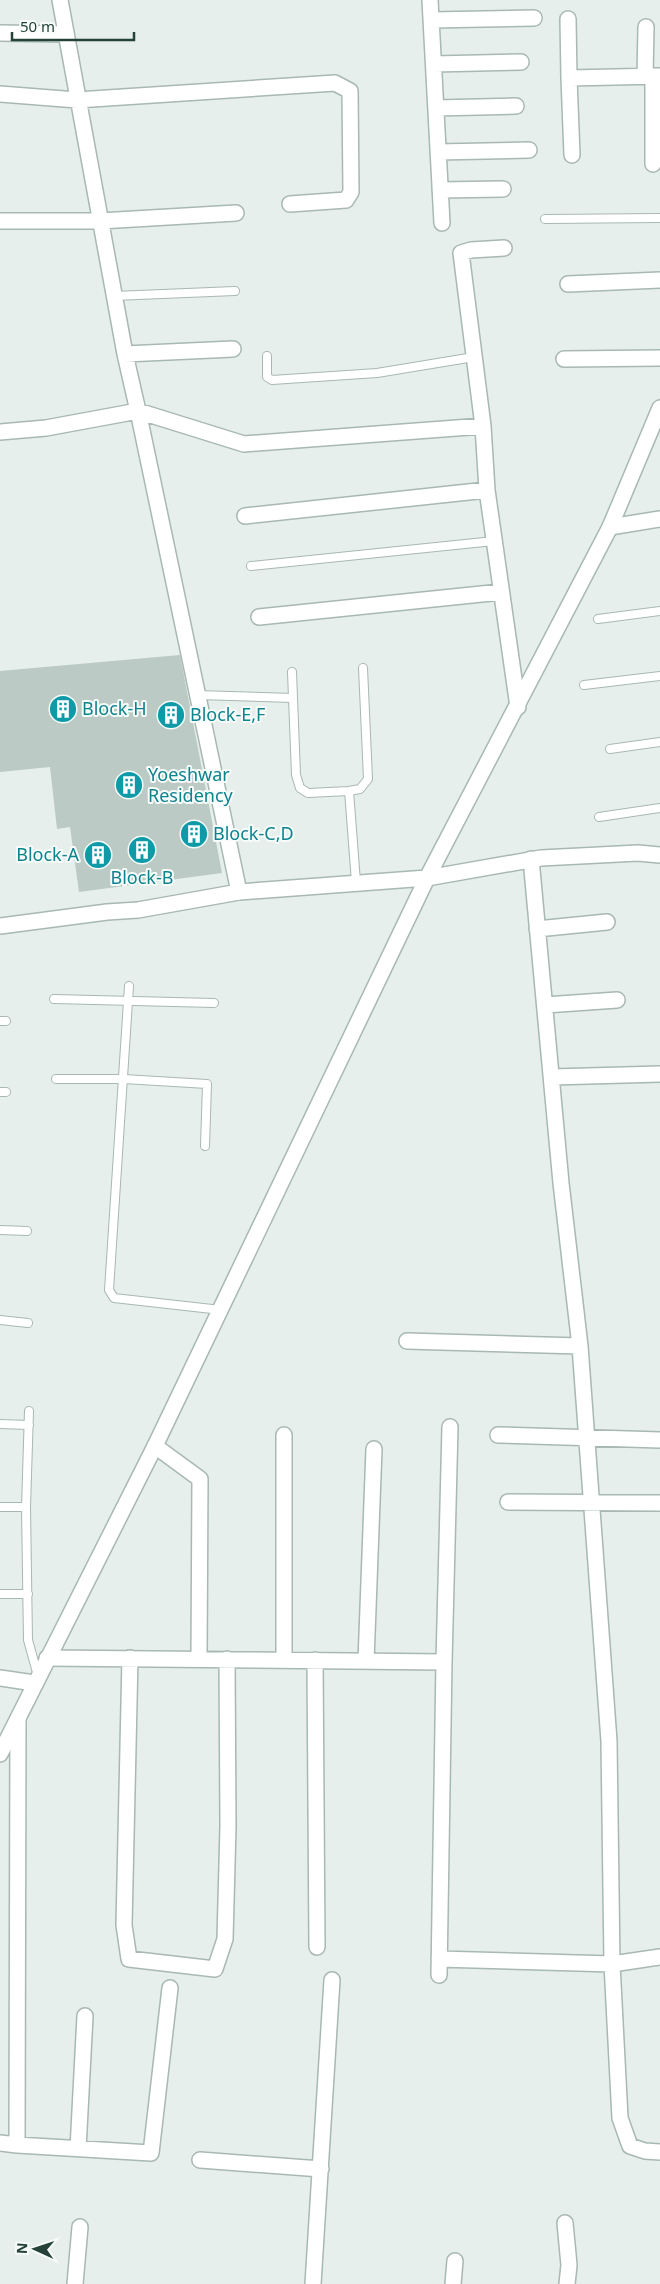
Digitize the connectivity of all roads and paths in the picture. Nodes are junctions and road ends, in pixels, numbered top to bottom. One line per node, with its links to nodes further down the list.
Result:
1 (60, 0): 8 (street)
2 (430, 0): 5 (street)
3 (534, 18): 5 (street)
4 (568, 19): 12 (street)
5 (431, 20): 10 (street)
6 (646, 27): 11 (street)
7 (0, 33): 8 (street)
8 (65, 34): 14 (street)
9 (521, 62): 10 (street)
10 (434, 64): 16 (street)
11 (653, 76): 12 (street); 20 (street)
12 (569, 78): 19 (street)
13 (0, 94): 14 (street)
14 (77, 100): 23 (street); 28 (street)
15 (516, 106): 16 (street)
16 (436, 108): 18 (street)
17 (529, 150): 18 (street)
18 (438, 152): 21 (street)
19 (572, 154)
20 (653, 164)
21 (440, 190): 22 (street); 29 (street)
22 (504, 190)
23 (290, 204)
24 (236, 214): 28 (street)
25 (660, 218): 26 (lane)
26 (546, 219)
27 (0, 221): 28 (street)
28 (100, 221): 34 (street)
29 (442, 223)
30 (504, 248): 38 (street)
31 (660, 280): 32 (street)
32 (568, 284)
33 (235, 291): 34 (lane)
34 (114, 296): 36 (street)
35 (233, 349): 36 (street)
36 (125, 354): 42 (street)
37 (267, 356): 38 (lane)
38 (474, 357): 43 (street)
39 (660, 358): 40 (street)
40 (564, 359)
41 (660, 408): 48 (street)
42 (138, 411): 43 (street); 44 (street); 59 (street)
43 (483, 426): 45 (street)
44 (0, 432)
45 (487, 490): 46 (street); 49 (street)
46 (246, 516)
47 (660, 519): 48 (street)
48 (610, 527): 61 (street)
49 (494, 541): 50 (lane); 51 (street)
50 (251, 566)
51 (501, 592): 53 (street); 61 (street)
52 (660, 611): 54 (lane)
53 (259, 616)
54 (598, 619)
55 (363, 668): 64 (lane)
56 (292, 672): 60 (lane)
57 (660, 676): 58 (lane)
58 (584, 685)
59 (197, 695): 60 (lane); 71 (street)
60 (293, 698): 64 (lane)
61 (518, 707): 69 (street)
62 (660, 742): 63 (lane)
63 (610, 749)
64 (349, 790): 70 (lane)
65 (660, 808): 66 (lane)
66 (598, 817)
67 (660, 855): 68 (street)
68 (531, 859): 69 (street); 74 (street)
69 (427, 878): 70 (street); 88 (street)
70 (356, 882): 71 (street)
71 (239, 892): 73 (street)
72 (607, 922): 74 (street)
73 (0, 926)
74 (537, 929): 80 (street)
75 (128, 986): 78 (lane)
76 (54, 998): 78 (lane)
77 (617, 1000): 80 (street)
78 (128, 1001): 79 (lane); 83 (lane)
79 (214, 1003)
80 (545, 1005): 82 (street)
81 (660, 1074): 82 (street)
82 (552, 1077): 92 (street)
83 (124, 1078): 84 (lane); 85 (lane); 88 (lane)
84 (56, 1079)
85 (205, 1146)
86 (0, 1230): 87 (lane)
87 (27, 1231)
88 (221, 1310): 101 (street)
89 (0, 1320): 90 (lane)
90 (28, 1323)
91 (407, 1341): 92 (street)
92 (580, 1346): 99 (street)
93 (29, 1411): 95 (lane)
94 (0, 1424): 95 (lane)
95 (29, 1425): 107 (lane)
96 (450, 1427): 117 (street)
97 (284, 1435): 114 (street)
98 (498, 1435): 99 (street)
99 (586, 1437): 100 (street); 104 (street)
100 (660, 1440)
101 (155, 1446): 110 (street); 112 (street)
102 (374, 1449): 116 (street)
103 (508, 1502): 104 (street)
104 (590, 1502): 105 (street); 125 (street)
105 (660, 1503)
106 (0, 1507): 107 (lane)
107 (26, 1507): 109 (lane)
108 (0, 1594): 109 (lane)
109 (28, 1594): 119 (lane)
110 (47, 1658): 111 (street); 119 (street)
111 (130, 1658): 112 (street); 113 (street)
112 (199, 1659): 113 (street)
113 (228, 1659): 114 (street)
114 (284, 1660): 115 (street)
115 (315, 1660): 116 (street); 122 (street)
116 (366, 1661): 117 (street)
117 (444, 1662): 124 (street)
118 (0, 1678): 119 (street)
119 (36, 1680): 120 (street)
120 (18, 1719): 121 (street); 131 (street)
121 (0, 1754)
122 (317, 1947)
123 (660, 1957): 125 (street)
124 (439, 1959): 125 (street); 126 (street)
125 (612, 1964): 133 (street)
126 (439, 1976)
127 (332, 1980): 135 (street)
128 (170, 1988): 132 (street)
129 (85, 2016): 132 (street)
130 (0, 2143): 131 (street)
131 (17, 2145): 132 (street)
132 (78, 2149)
133 (660, 2152)
134 (200, 2160): 135 (street)
135 (321, 2169): 140 (street)
136 (565, 2224): 142 (street)
137 (80, 2227): 139 (street)
138 (454, 2261): 141 (street)
139 (75, 2284)
140 (313, 2284)
141 (452, 2284)
142 (568, 2284)

